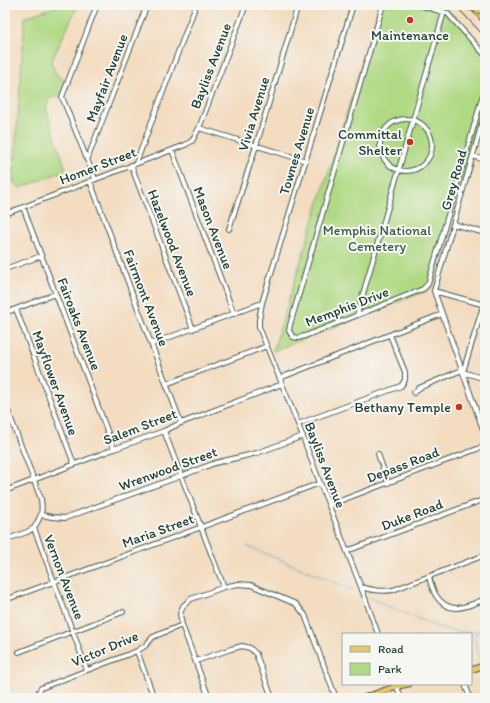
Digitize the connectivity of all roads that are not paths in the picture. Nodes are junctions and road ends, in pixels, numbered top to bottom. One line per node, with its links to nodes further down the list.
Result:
1 (97, 5): 23 (street, Fairmont Avenue)
2 (147, 5): 23 (street, Mayfair Avenue)
3 (196, 5): 26 (street)
4 (246, 5): 18 (street, Bayliss Avenue)
5 (298, 5): 20 (street, Vivia Avenue)
6 (353, 5): 25 (street, Townes Avenue)
7 (383, 5): 45 (street, Memphis Drive)
8 (419, 5): 11 (street)
9 (462, 5): 12 (main road, bridge)
10 (471, 5): 13 (main road)
11 (444, 12): 14 (street); 17 (street)
12 (485, 12)
13 (484, 19)
14 (485, 55)
15 (485, 88): 45 (street, Memphis Drive)
16 (485, 113): 22 (street, Grey Road)
17 (413, 119): 28 (street); 28 (street); 28 (street)
18 (199, 128): 19 (street, Bayliss Avenue); 20 (street)
19 (196, 135): 21 (street, Homer Street)
20 (256, 146): 25 (street); 33 (street, Vivia Avenue)
21 (172, 150): 26 (street, Homer Street); 43 (street, Mason Avenue)
22 (473, 156): 24 (street); 32 (street, Grey Road)
23 (87, 160): 29 (street, Fairmont Avenue)
24 (485, 160)
25 (306, 161): 39 (street, Townes Avenue)
26 (136, 163): 27 (street, Homer Street)
27 (131, 165): 29 (street, Homer Street); 46 (street, Hazelwood Avenue)
28 (398, 170): 45 (street)
29 (92, 180): 30 (street, Homer Street); 48 (street, Fairmont Avenue)
30 (23, 207): 31 (street, Homer Street); 35 (street, Fairoaks Avenue)
31 (5, 214)
32 (453, 224): 34 (street); 37 (street, Grey Road)
33 (229, 229)
34 (485, 233)
35 (41, 256): 36 (street); 38 (street, Fairoaks Avenue)
36 (5, 269)
37 (434, 291): 40 (street); 44 (street)
38 (55, 294): 41 (street); 63 (street, Fairoaks Avenue)
39 (262, 303): 43 (street); 49 (street, Bayliss Avenue)
40 (485, 304): 50 (street)
41 (16, 309): 42 (street); 65 (street, Mayflower Avenue)
42 (5, 313)
43 (234, 314): 46 (street)
44 (442, 314): 47 (street); 50 (street)
45 (357, 315)
46 (193, 329): 48 (street)
47 (390, 335): 51 (street); 58 (street)
48 (151, 344): 53 (street, Fairmont Avenue)
49 (267, 346): 51 (street, Bayliss Avenue); 53 (street)
50 (462, 371): 52 (street); 55 (street); 60 (street)
51 (280, 378): 54 (street, Bayliss Avenue)
52 (485, 379)
53 (166, 384): 57 (street, Fairmont Avenue)
54 (282, 384): 57 (street, Salem Street); 58 (street, Bayliss Avenue)
55 (414, 393)
56 (5, 403): 67 (street)
57 (181, 423): 59 (street, Salem Street)
58 (298, 424): 61 (street, Bayliss Avenue)
59 (164, 431): 63 (street, Salem Street); 66 (street)
60 (485, 434)
61 (303, 436): 66 (street, Wrenwood Street); 68 (street, Bayliss Avenue)
62 (485, 446): 69 (street, Depass Road)
63 (114, 449): 65 (street, Salem Street)
64 (378, 454): 69 (street)
65 (74, 464): 67 (street, Salem Street)
66 (181, 476): 73 (street, Wrenwood Street); 74 (street)
67 (34, 480): 70 (street, Salem Street); 73 (street)
68 (320, 483): 72 (street, Bayliss Avenue); 74 (street, Maria Street)
69 (388, 483): 72 (street, Depass Road)
70 (5, 491)
71 (485, 499): 77 (street, Duke Road)
72 (329, 505): 77 (street, Bayliss Avenue)
73 (41, 515): 75 (street, Vernon Avenue)
74 (202, 527): 80 (street, Maria Street); 81 (street)
75 (34, 528): 76 (street); 80 (street, Vernon Avenue)
76 (5, 540)
77 (346, 551): 82 (street, Bayliss Avenue)
78 (485, 555): 79 (street)
79 (429, 577): 82 (street); 83 (street)
80 (54, 582): 84 (street, Maria Street); 87 (street, Vernon Avenue)
81 (224, 587): 86 (street); 101 (street)
82 (361, 587): 88 (street, Bayliss Avenue)
83 (485, 599)
84 (5, 600)
85 (124, 612): 87 (street)
86 (182, 625): 89 (street, Victor Drive); 91 (street)
87 (73, 632): 90 (street); 93 (street, Vernon Avenue)
88 (378, 633)
89 (137, 651): 93 (street, Victor Drive); 98 (street)
90 (19, 652)
91 (196, 661): 99 (street); 100 (street)
92 (485, 664): 94 (main road)
93 (87, 670): 97 (street, Victor Drive)
94 (472, 670)
95 (396, 685): 102 (main road); 103 (street)
96 (465, 685): 104 (street)
97 (38, 696)
98 (154, 698)
99 (209, 698)
100 (272, 698)
101 (336, 698)
102 (363, 698)
103 (401, 698)
104 (470, 698)

